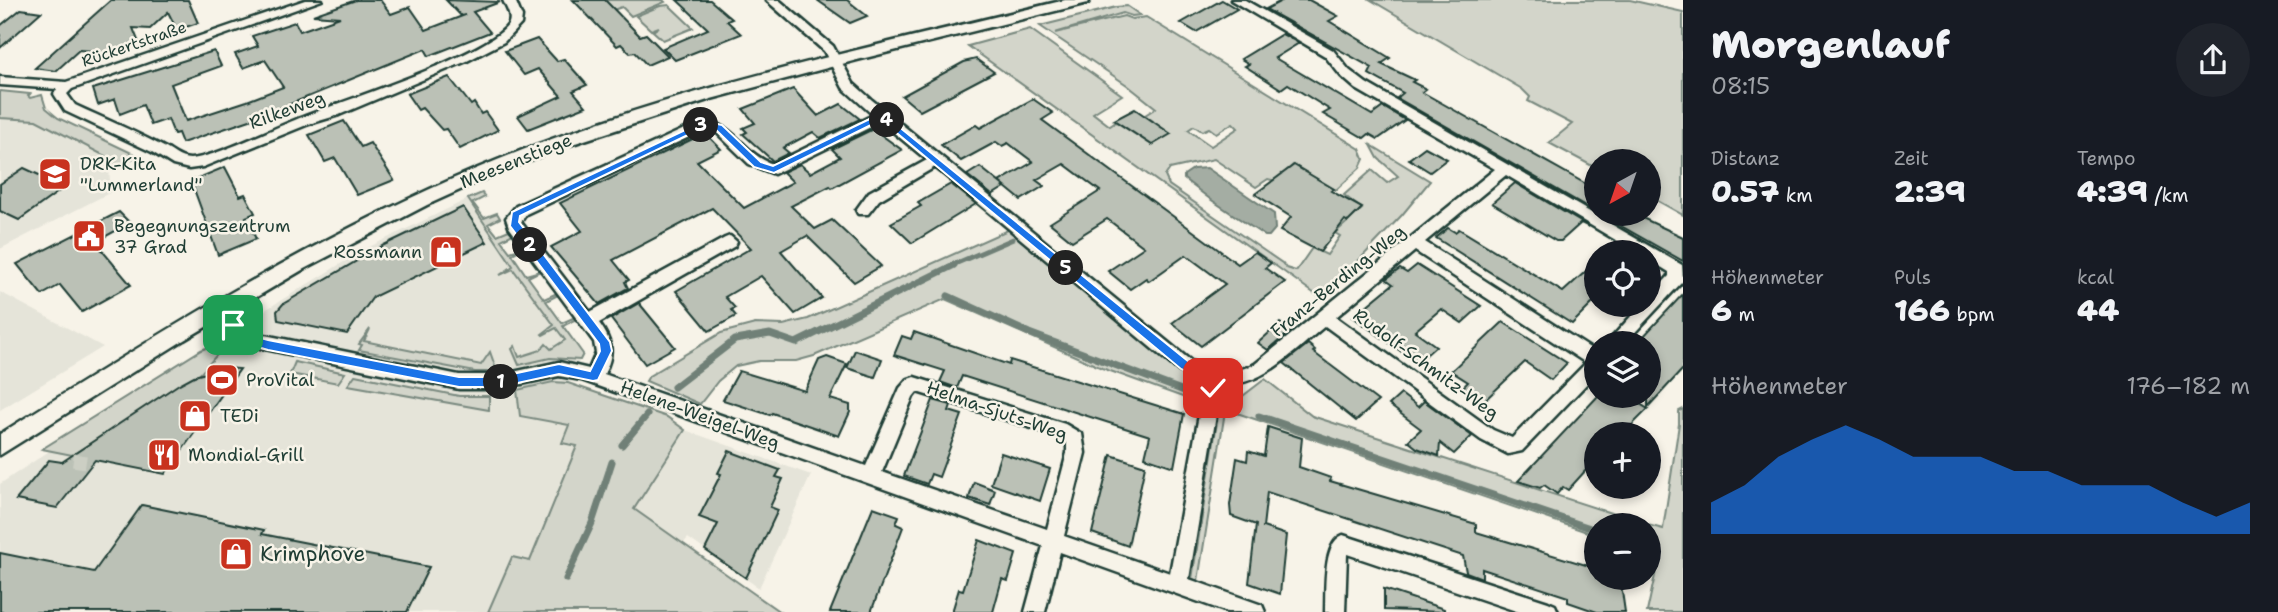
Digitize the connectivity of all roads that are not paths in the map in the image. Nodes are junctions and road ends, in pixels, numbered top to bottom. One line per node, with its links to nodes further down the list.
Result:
1 (316, 0): 8 (street, Rückertstraße)
2 (509, 0): 8 (street, Rilkeweg)
3 (772, 0): 6 (street)
4 (1083, 0): 6 (street, Meesenstiege)
5 (1237, 0): 11 (street)
6 (835, 62): 9 (street); 15 (street, Meesenstiege)
7 (0, 81): 8 (street, Rückertstraße)
8 (67, 86)
9 (882, 116): 10 (street); 17 (street)
10 (937, 160): 12 (street); 22 (street)
11 (1504, 168): 14 (street, Franz-Berding-Weg); 18 (street)
12 (863, 210)
13 (730, 242): 17 (street)
14 (1414, 243): 16 (street, Franz-Berding-Weg); 19 (street, Rudolf-Schmitz-Weg)
15 (218, 309): 21 (street, Helene-Weigel-Weg); 23 (street, Meesenstiege)
16 (1323, 316): 20 (street, Rudolf-Schmitz-Weg); 22 (street, Franz-Berding-Weg)
17 (588, 321): 21 (street)
18 (1626, 331)
19 (1584, 354)
20 (1584, 375)
21 (593, 376): 24 (street, Helene-Weigel-Weg)
22 (1214, 379): 26 (street)
23 (0, 446)
24 (872, 476): 25 (street, Helene-Weigel-Weg); 25 (street, Helma-Sjuts-Weg)
25 (1054, 541): 26 (street, Helene-Weigel-Weg); 27 (street)
26 (1178, 585): 28 (street, Helene-Weigel-Weg)
27 (1035, 612)
28 (1255, 612)
29 (1335, 612): 30 (street)
30 (1548, 612)

